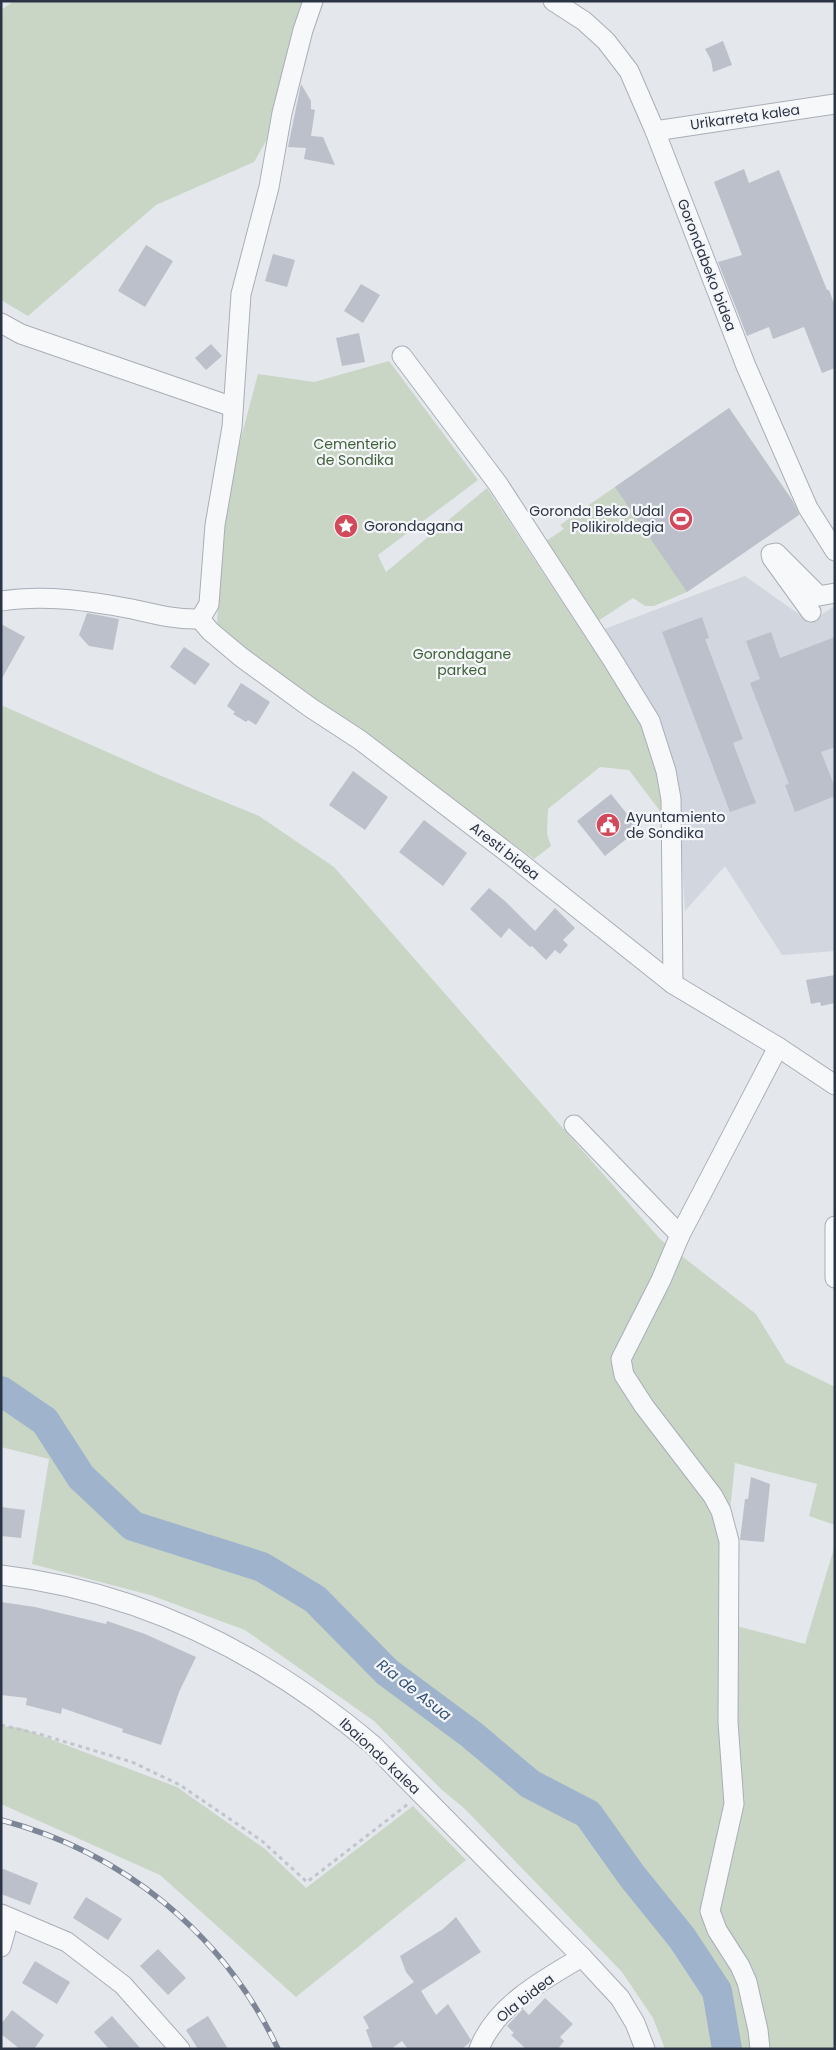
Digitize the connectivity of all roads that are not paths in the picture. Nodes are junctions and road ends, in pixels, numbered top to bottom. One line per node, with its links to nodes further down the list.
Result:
1 (313, 1): 7 (street)
2 (553, 1): 4 (street, Gorondabeko bidea)
3 (835, 104): 4 (street, Urikarreta kalea)
4 (655, 131): 8 (street, Gorondabeko bidea)
5 (1, 324): 7 (street)
6 (402, 356): 14 (street)
7 (233, 407): 13 (street)
8 (828, 530): 9 (street, Gorondabeko bidea)
9 (835, 551)
10 (835, 594): 12 (street)
11 (1, 601): 13 (street)
12 (811, 612)
13 (200, 619): 14 (street, Aresti bidea)
14 (673, 984): 15 (street, Aresti bidea)
15 (778, 1047): 16 (street, Aresti bidea); 20 (street)
16 (826, 1074): 17 (street, Aresti bidea)
17 (835, 1086)
18 (574, 1124): 20 (street)
19 (834, 1234): 21 (street)
20 (680, 1235): 29 (street)
21 (835, 1278)
22 (1, 1575): 25 (street, Ibaiondo kalea)
23 (5, 1916): 24 (street); 26 (street)
24 (1, 1947)
25 (582, 1957): 27 (street, Ola bidea); 28 (street, Ibaiondo kalea)
26 (180, 2049)
27 (479, 2049)
28 (645, 2049)
29 (760, 2049)

